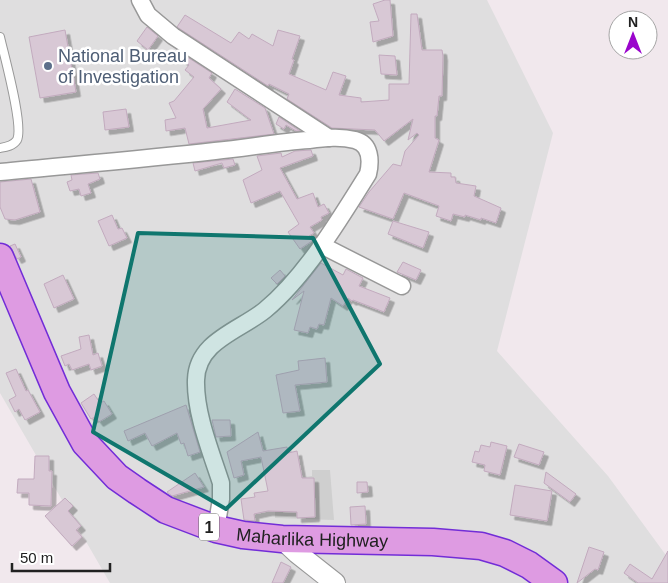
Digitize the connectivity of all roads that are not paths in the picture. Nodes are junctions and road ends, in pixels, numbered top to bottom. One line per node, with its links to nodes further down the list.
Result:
1 (140, 0): 3 (street)
2 (0, 37): 4 (lane)
3 (330, 138): 5 (street); 6 (street)
4 (0, 148)
5 (0, 172)
6 (321, 245): 8 (street); 9 (street)
7 (0, 257): 9 (highway, Maharlika Highway / 1)
8 (402, 286)
9 (216, 529): 10 (highway, Maharlika Highway / 1)
10 (282, 539): 11 (street); 12 (highway, Maharlika Highway / 1)
11 (335, 583)
12 (554, 583)

